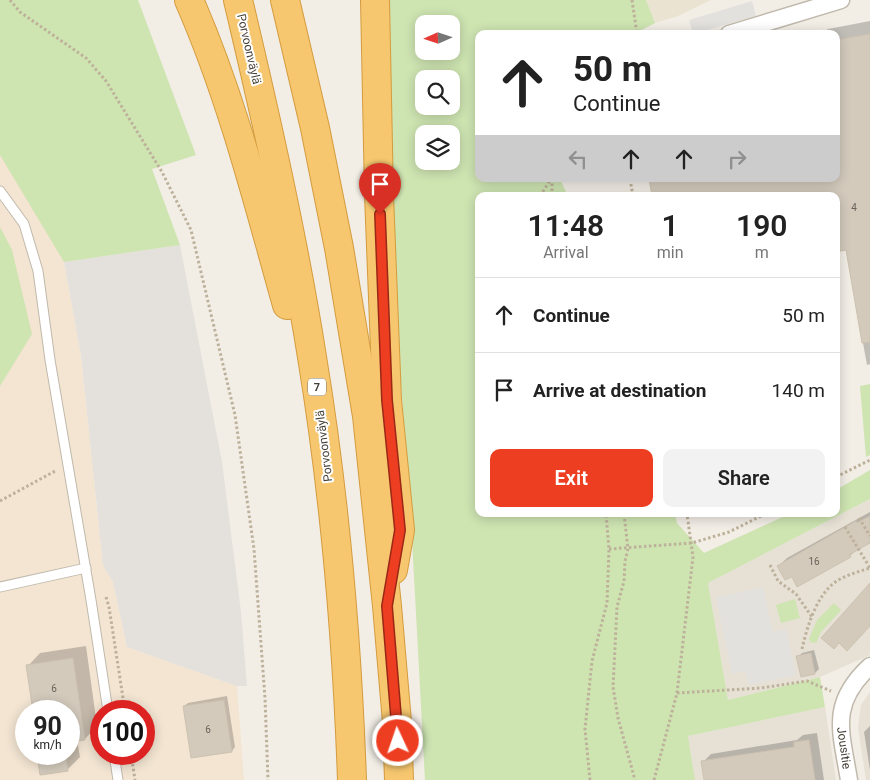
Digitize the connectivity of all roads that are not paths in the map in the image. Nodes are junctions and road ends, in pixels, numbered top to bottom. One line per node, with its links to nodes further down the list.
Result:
1 (189, 0): 8 (highway)
2 (238, 0): 8 (highway, Porvoonväylä / 7)
3 (285, 0): 11 (highway)
4 (375, 0): 11 (highway)
5 (841, 0): 6 (street)
6 (742, 30)
7 (0, 191): 9 (lane)
8 (324, 435): 16 (highway, Porvoonväylä / 7)
9 (86, 568): 10 (lane); 13 (lane)
10 (0, 587)
11 (387, 606): 17 (highway)
12 (870, 666): 18 (street, Jousitie)
13 (106, 700)
14 (116, 765): 15 (lane)
15 (118, 780)
16 (352, 780)
17 (399, 780)
18 (849, 780)

